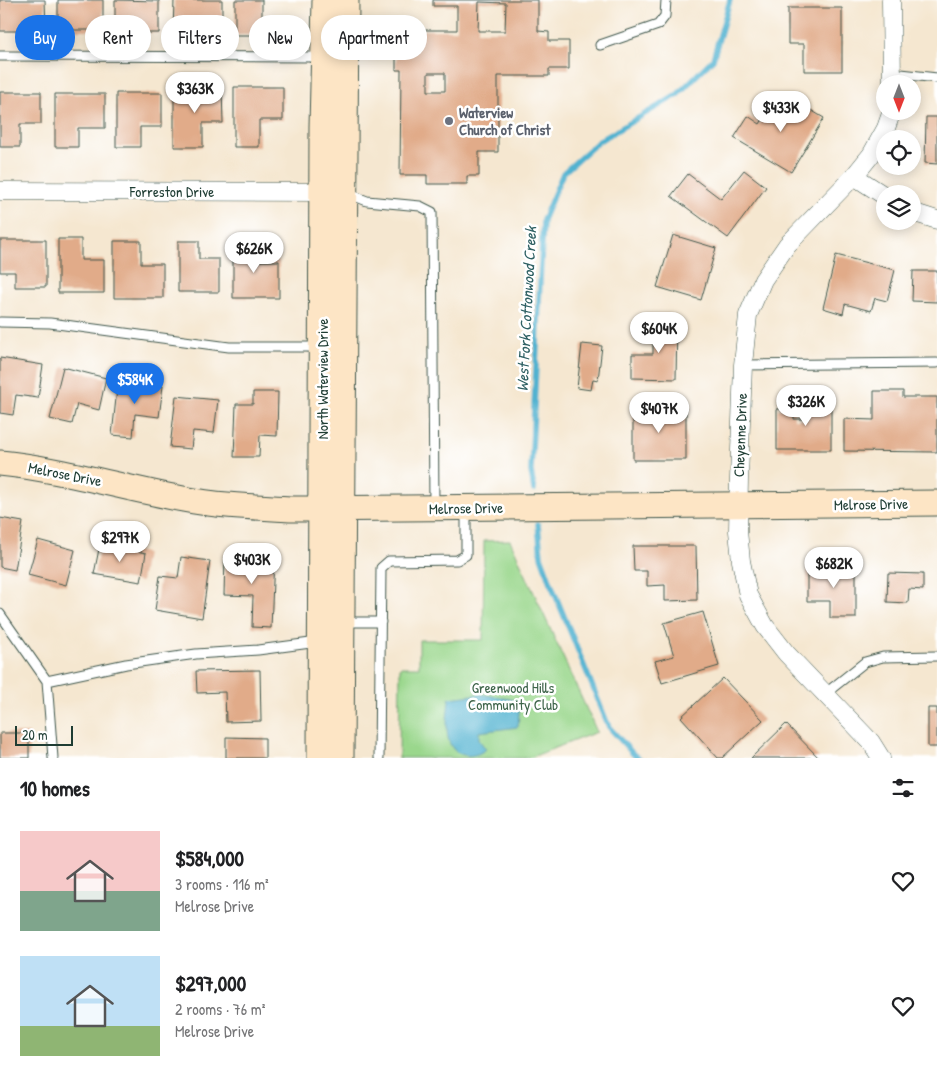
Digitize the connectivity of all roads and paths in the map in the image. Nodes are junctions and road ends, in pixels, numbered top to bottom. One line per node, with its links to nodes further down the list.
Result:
1 (325, 0): 5 (street, North Waterview Drive)
2 (346, 0): 17 (street, North Waterview Drive)
3 (666, 0): 6 (lane)
4 (891, 0): 10 (street)
5 (324, 15)
6 (600, 45)
7 (0, 56): 8 (lane)
8 (321, 57)
9 (323, 60): 17 (street, North Waterview Drive)
10 (892, 75)
11 (921, 78): 12 (lane)
12 (937, 78)
13 (889, 120): 14 (street, Cheyenne Drive)
14 (854, 176): 15 (street); 23 (street, Cheyenne Drive)
15 (876, 190)
16 (0, 191): 17 (street, Forreston Drive)
17 (333, 192): 21 (street, North Waterview Drive); 27 (lane); 29 (street, North Waterview Drive)
18 (921, 215): 19 (street)
19 (937, 220)
20 (0, 322): 21 (lane)
21 (322, 347): 29 (street, North Waterview Drive)
22 (937, 362): 23 (lane)
23 (742, 366): 26 (street, Cheyenne Drive)
24 (0, 463): 29 (street, Melrose Drive)
25 (937, 503): 26 (street, Melrose Drive)
26 (738, 505): 28 (street, Melrose Drive); 36 (street, Cheyenne Drive)
27 (434, 508): 28 (street, Melrose Drive); 29 (street, Melrose Drive)
28 (466, 508): 32 (lane)
29 (332, 509): 31 (street, North Waterview Drive); 33 (street, North Waterview Drive)
30 (0, 614): 35 (lane)
31 (342, 622): 32 (lane); 39 (street, North Waterview Drive)
32 (381, 622): 40 (lane)
33 (321, 642): 35 (lane); 38 (street, North Waterview Drive)
34 (937, 656): 36 (lane)
35 (47, 681): 37 (lane)
36 (826, 693): 41 (street, Cheyenne Drive)
37 (53, 758)
38 (320, 758)
39 (341, 758)
40 (379, 758)
41 (882, 758)

